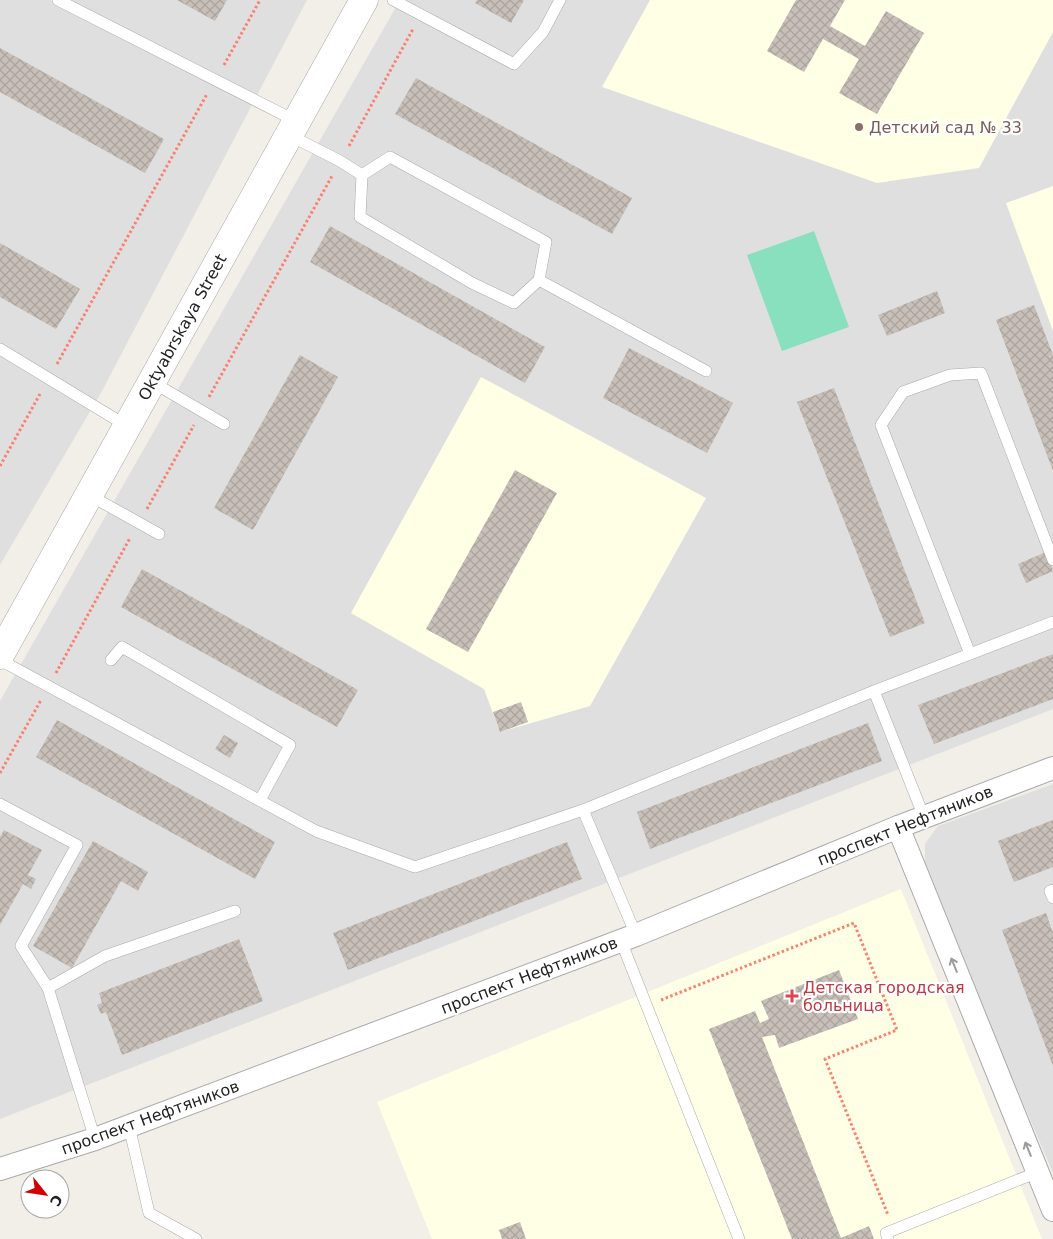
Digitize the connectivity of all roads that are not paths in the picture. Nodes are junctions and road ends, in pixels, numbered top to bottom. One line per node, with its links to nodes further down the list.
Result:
1 (58, 0): 5 (lane)
2 (364, 0): 5 (street, Oktyabrskaya Street)
3 (393, 0): 4 (lane)
4 (560, 0)
5 (293, 128): 6 (lane); 10 (street, Oktyabrskaya Street)
6 (362, 175): 7 (lane); 7 (lane)
7 (539, 280): 9 (lane)
8 (0, 350): 12 (lane)
9 (706, 371)
10 (152, 382): 11 (lane); 12 (street, Oktyabrskaya Street)
11 (224, 424)
12 (127, 426): 13 (street, Oktyabrskaya Street)
13 (89, 495): 14 (lane); 18 (street, Oktyabrskaya Street)
14 (159, 534)
15 (1053, 560): 17 (lane)
16 (1053, 622): 17 (lane)
17 (970, 654): 21 (lane)
18 (0, 655)
19 (0, 660): 23 (lane)
20 (111, 660): 23 (lane)
21 (874, 691): 25 (lane); 26 (lane)
22 (1053, 768): 26 (street, проспект Нефтяников)
23 (260, 800): 25 (lane)
24 (0, 804): 32 (lane)
25 (583, 810): 31 (lane)
26 (924, 817): 27 (street, проспект Нефтяников)
27 (898, 827): 31 (street, проспект Нефтяников); 36 (street, one-way to 27)
28 (1053, 890): 29 (lane)
29 (1053, 898)
30 (235, 911): 32 (lane)
31 (629, 938): 33 (street, проспект Нефтяников); 40 (lane)
32 (48, 988): 34 (lane)
33 (129, 1126): 34 (street, проспект Нефтяников); 39 (lane)
34 (94, 1139): 35 (street, проспект Нефтяников)
35 (0, 1169)
36 (1038, 1172): 37 (street); 38 (lane)
37 (1053, 1210)
38 (891, 1234)
39 (196, 1239)
40 (739, 1239)

